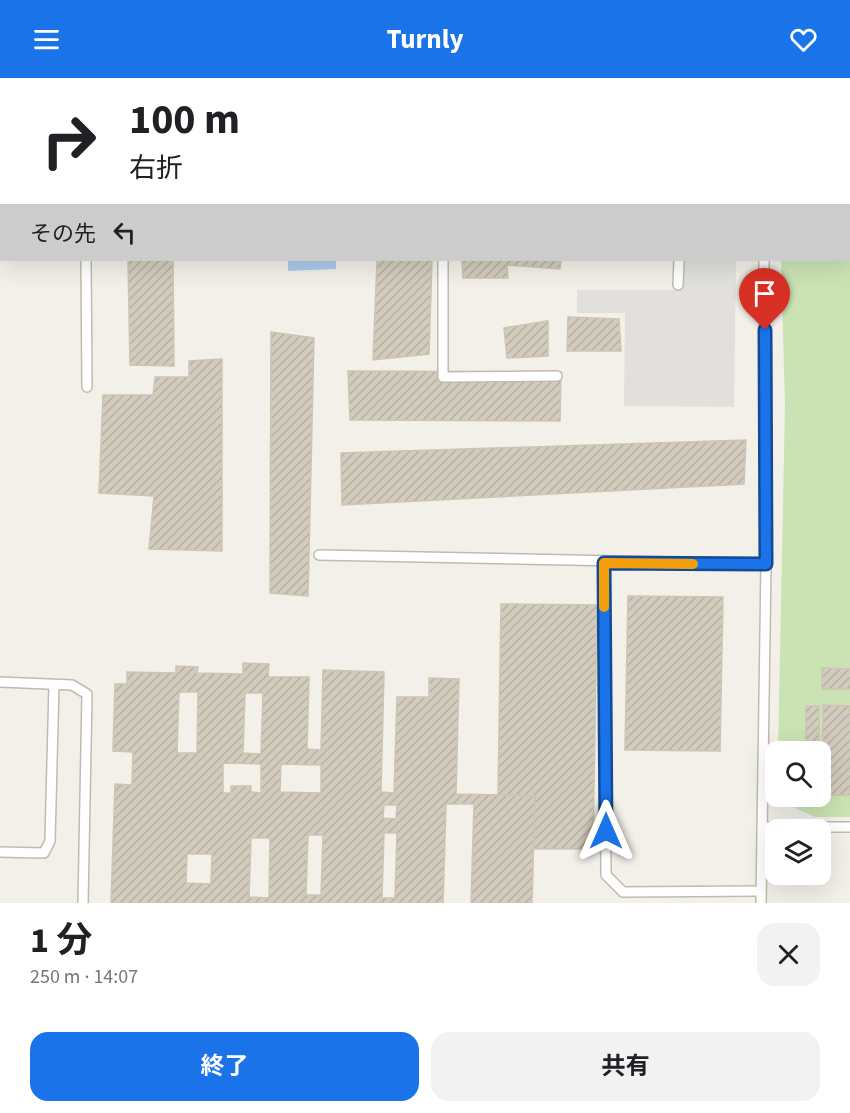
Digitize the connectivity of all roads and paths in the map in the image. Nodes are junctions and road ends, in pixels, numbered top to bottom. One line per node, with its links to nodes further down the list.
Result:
1 (86, 261): 7 (lane)
2 (443, 261): 6 (lane)
3 (679, 261): 5 (lane)
4 (764, 261): 10 (lane)
5 (678, 285)
6 (557, 376)
7 (87, 387)
8 (319, 555): 9 (lane)
9 (604, 563): 10 (lane); 16 (lane)
10 (766, 564): 13 (lane)
11 (0, 682): 12 (lane)
12 (54, 684): 15 (lane); 17 (lane)
13 (762, 827): 14 (lane); 16 (lane)
14 (850, 828)
15 (0, 852)
16 (760, 891): 18 (lane)
17 (83, 903)
18 (760, 903)

